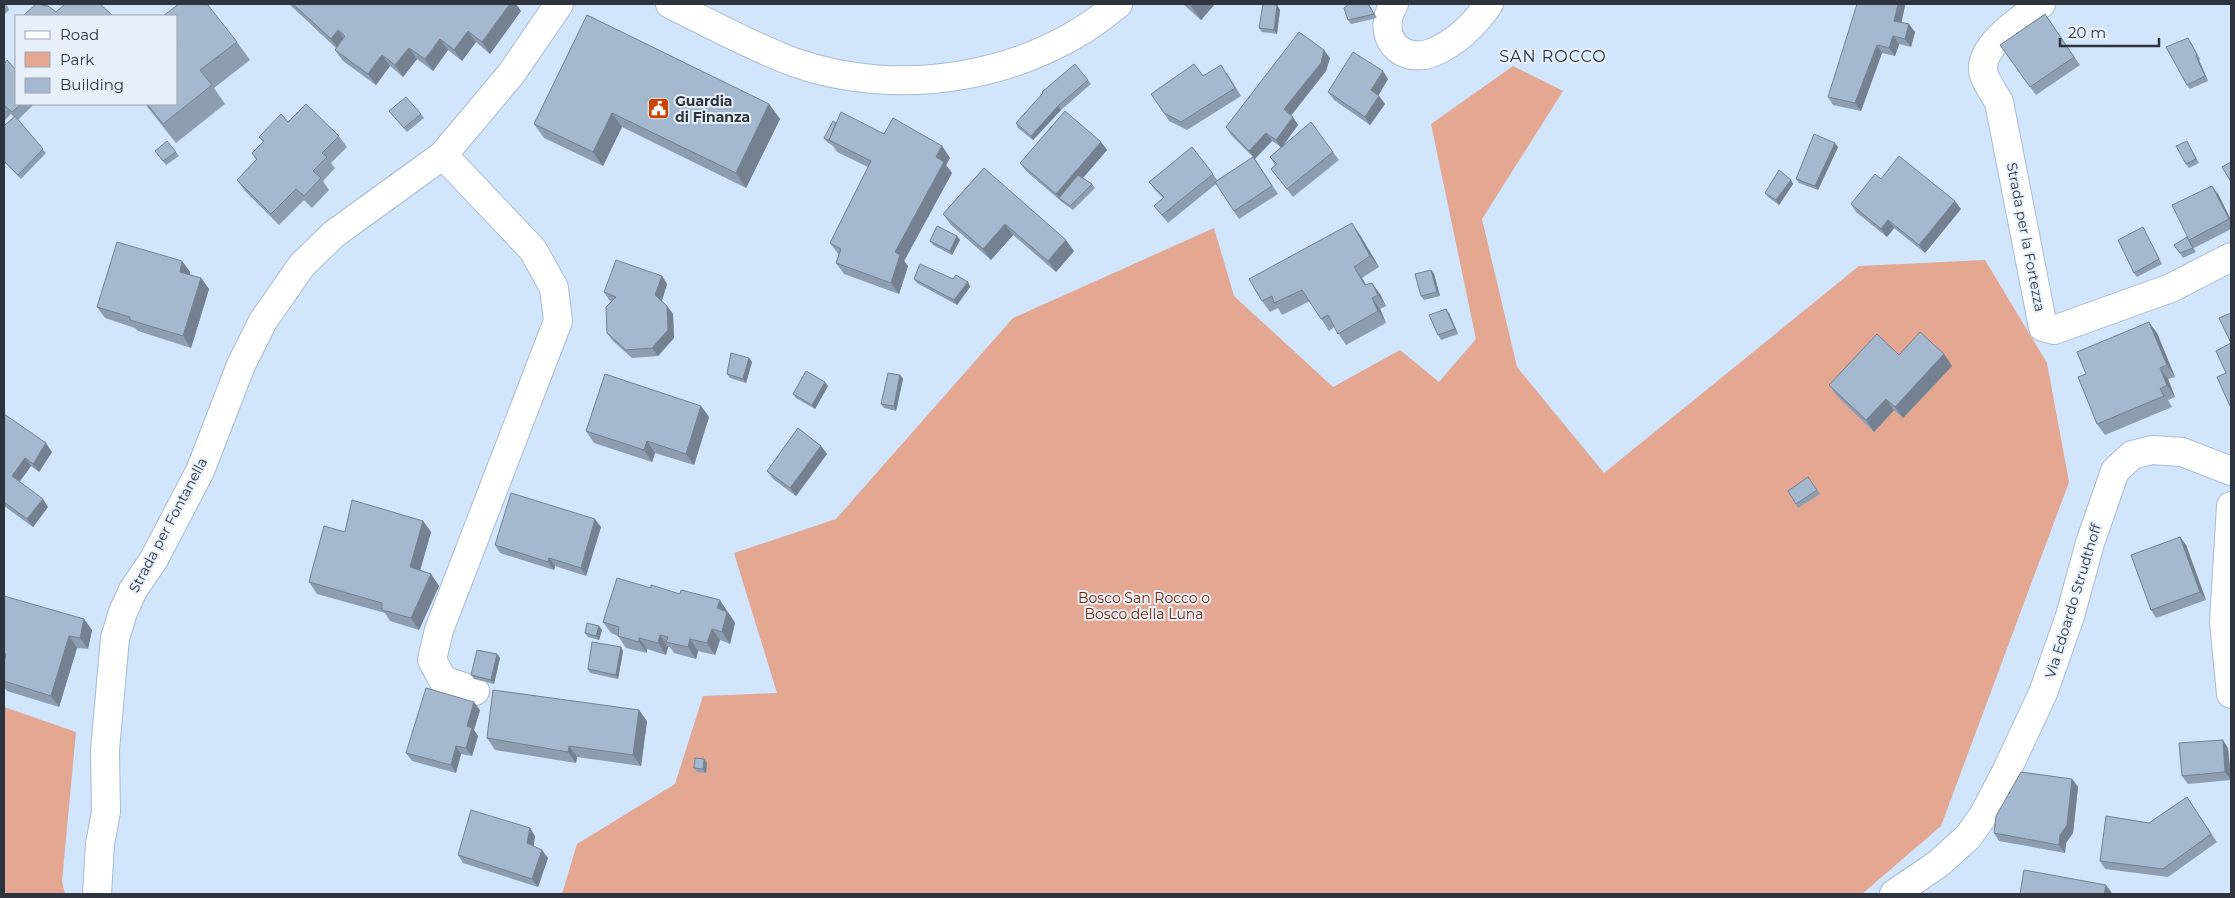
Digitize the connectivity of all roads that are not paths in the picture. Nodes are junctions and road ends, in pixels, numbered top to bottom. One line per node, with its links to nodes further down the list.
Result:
1 (559, 4): 7 (street, Strada per Fontanella)
2 (670, 4): 3 (street)
3 (1118, 4)
4 (1394, 4): 5 (street)
5 (1489, 4)
6 (2041, 4): 8 (street, Strada per la Fortezza)
7 (443, 155): 11 (street); 13 (street, Strada per Fontanella)
8 (2231, 257)
9 (2231, 471): 14 (street, Via Edoardo Strudthoff)
10 (2231, 506): 12 (street)
11 (475, 691)
12 (2231, 694)
13 (97, 894)
14 (1894, 894)

